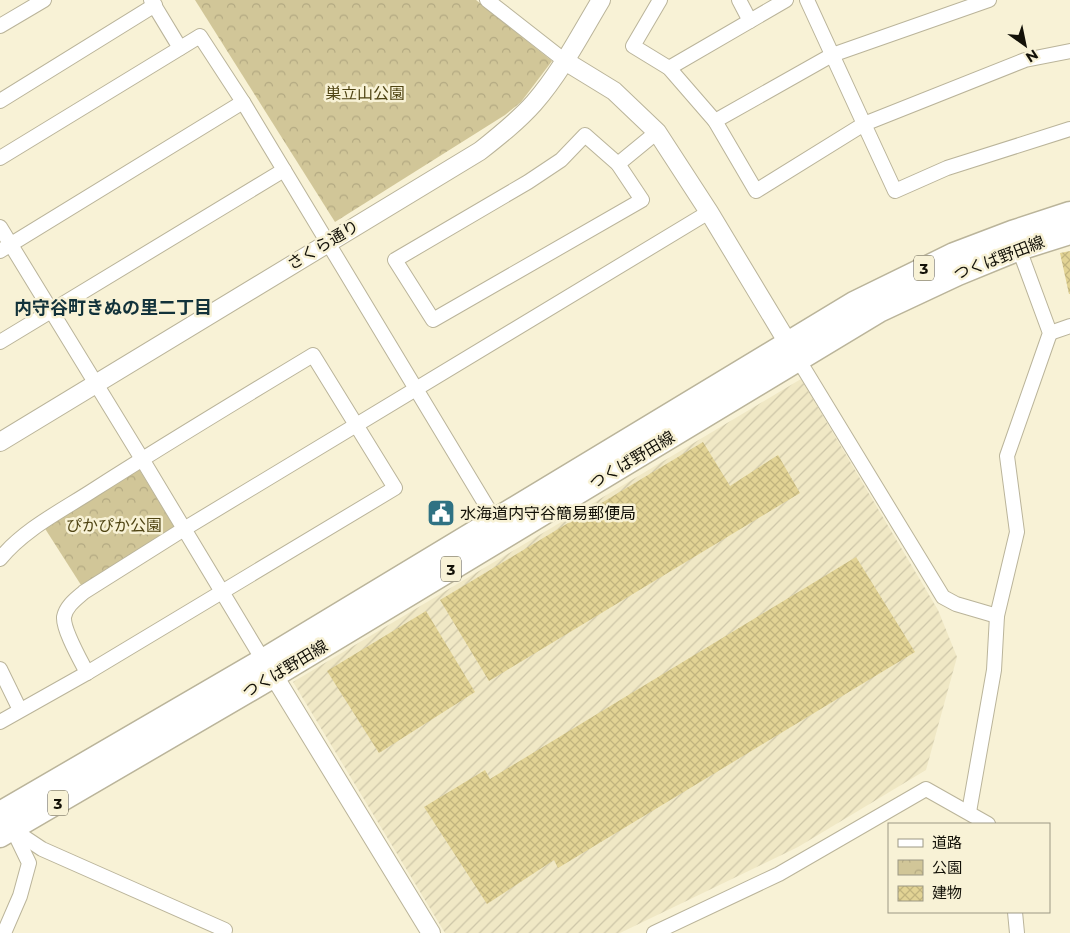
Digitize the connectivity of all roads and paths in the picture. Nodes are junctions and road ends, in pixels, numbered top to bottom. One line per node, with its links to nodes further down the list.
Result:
1 (44, 0): 11 (street)
2 (601, 0): 15 (street, さくら通り)
3 (660, 0): 16 (street)
4 (739, 0): 10 (street)
5 (786, 0): 10 (street)
6 (807, 0): 14 (street)
7 (989, 0): 14 (street)
8 (492, 2): 15 (street)
9 (153, 3): 12 (street); 17 (street)
10 (750, 21): 16 (street)
11 (0, 26)
12 (180, 48): 18 (street); 23 (street)
13 (1070, 51): 20 (street)
14 (832, 54): 19 (street); 20 (street)
15 (565, 61): 22 (street); 30 (street, さくら通り)
16 (669, 68): 19 (street)
17 (0, 101)
18 (243, 102): 25 (street); 31 (street)
19 (715, 122): 20 (street)
20 (864, 124): 21 (street)
21 (1070, 129)
22 (657, 132): 24 (street); 26 (street)
23 (0, 158)
24 (618, 164): 24 (street)
25 (284, 170): 30 (street); 33 (street)
26 (709, 212): 37 (street); 39 (street)
27 (1070, 213): 37 (main road, つくば野田線 / 3)
28 (0, 227): 31 (street)
29 (1070, 232): 32 (main road, つくば野田線 / 3)
30 (328, 242): 38 (street, さくら通り); 39 (street)
31 (5, 248): 33 (street)
32 (1019, 248): 35 (street); 37 (main road, つくば野田線 / 3)
33 (51, 310): 36 (street); 38 (street)
34 (1070, 326): 35 (street)
35 (1050, 333): 47 (street)
36 (0, 342)
37 (793, 351): 43 (main road, つくば野田線 / 3); 47 (street); 48 (main road, つくば野田線 / 3)
38 (96, 384): 41 (street, さくら通り); 42 (street)
39 (417, 388): 40 (street); 43 (street)
40 (356, 424): 42 (street); 44 (street); 46 (street)
41 (0, 442)
42 (142, 458): 44 (street); 45 (street)
43 (495, 520): 48 (main road, つくば野田線 / 3)
44 (184, 529): 46 (street); 50 (street)
45 (0, 559)
46 (222, 592): 48 (street); 50 (street)
47 (997, 616): 53 (street)
48 (269, 668): 54 (main road, つくば野田線 / 3); 59 (street)
49 (0, 669): 51 (street)
50 (87, 673): 51 (street)
51 (20, 710): 52 (street)
52 (0, 722)
53 (969, 812): 55 (street); 60 (street)
54 (3, 820): 57 (street); 58 (street)
55 (986, 823)
56 (1015, 913): 61 (street)
57 (4, 933)
58 (224, 933)
59 (431, 933)
60 (654, 933)
61 (1017, 933)

